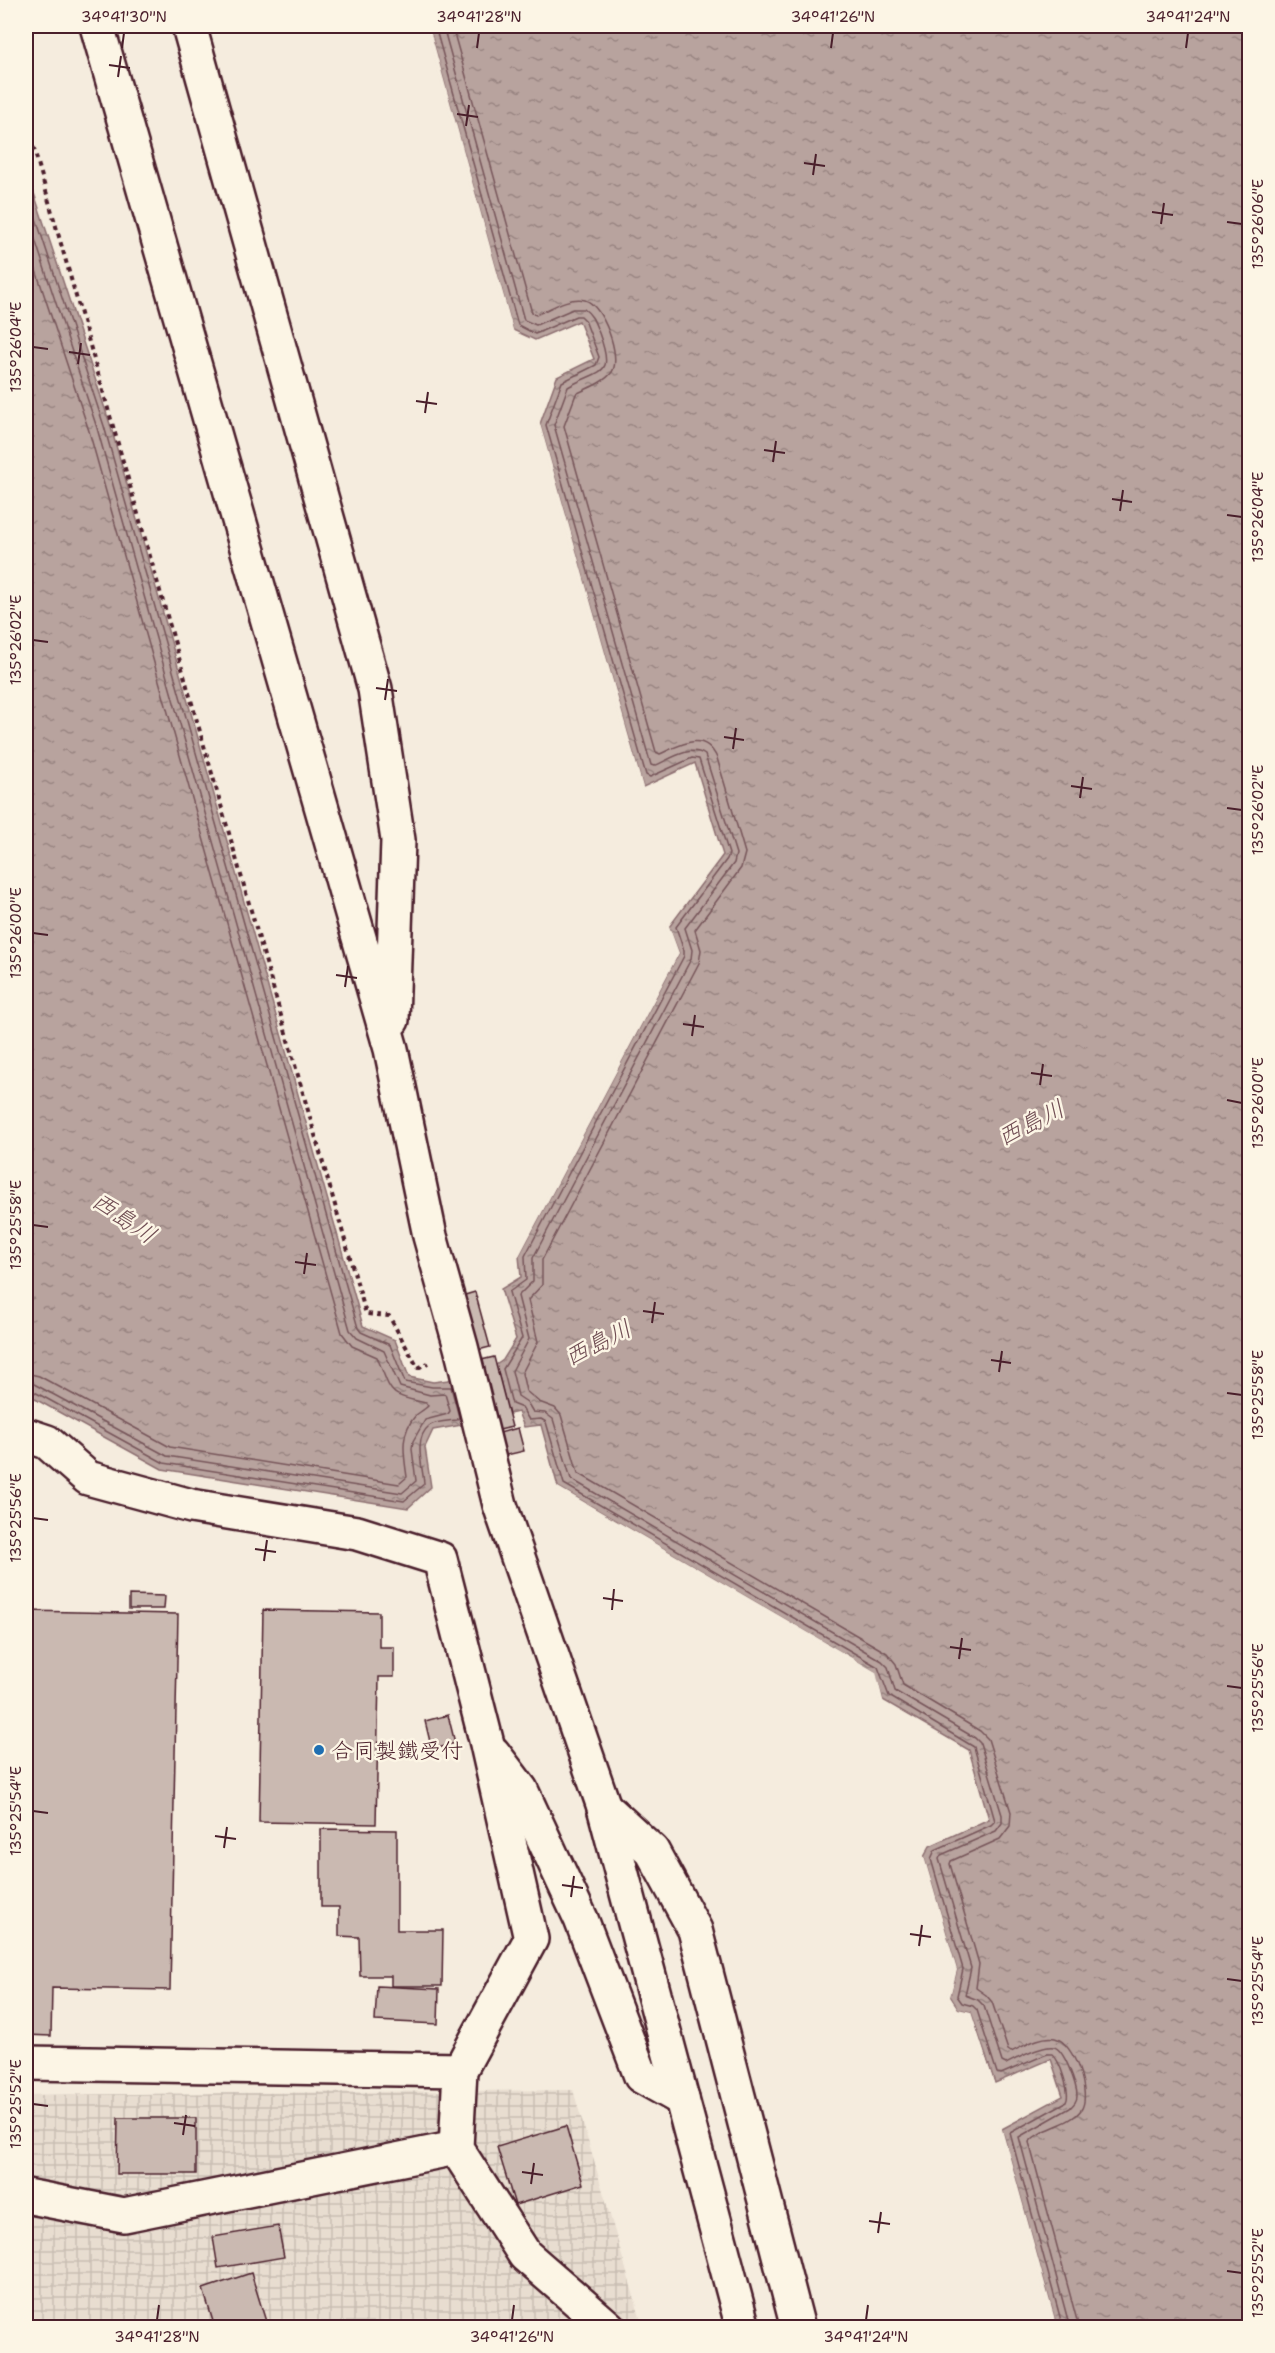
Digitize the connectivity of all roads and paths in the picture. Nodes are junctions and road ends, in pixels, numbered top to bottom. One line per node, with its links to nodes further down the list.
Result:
1 (97, 26): 4 (street)
2 (189, 26): 4 (street)
3 (26, 121): 5 (path)
4 (391, 1049): 5 (street)
5 (461, 1347): 8 (street)
6 (26, 1436): 7 (street)
7 (487, 1744): 10 (street); 11 (street)
8 (604, 1807): 11 (street); 16 (street)
9 (26, 2063): 10 (street)
10 (460, 2070): 12 (street)
11 (682, 2100): 15 (street)
12 (456, 2148): 13 (street); 14 (street)
13 (26, 2196)
14 (609, 2328)
15 (743, 2328)
16 (798, 2328)

